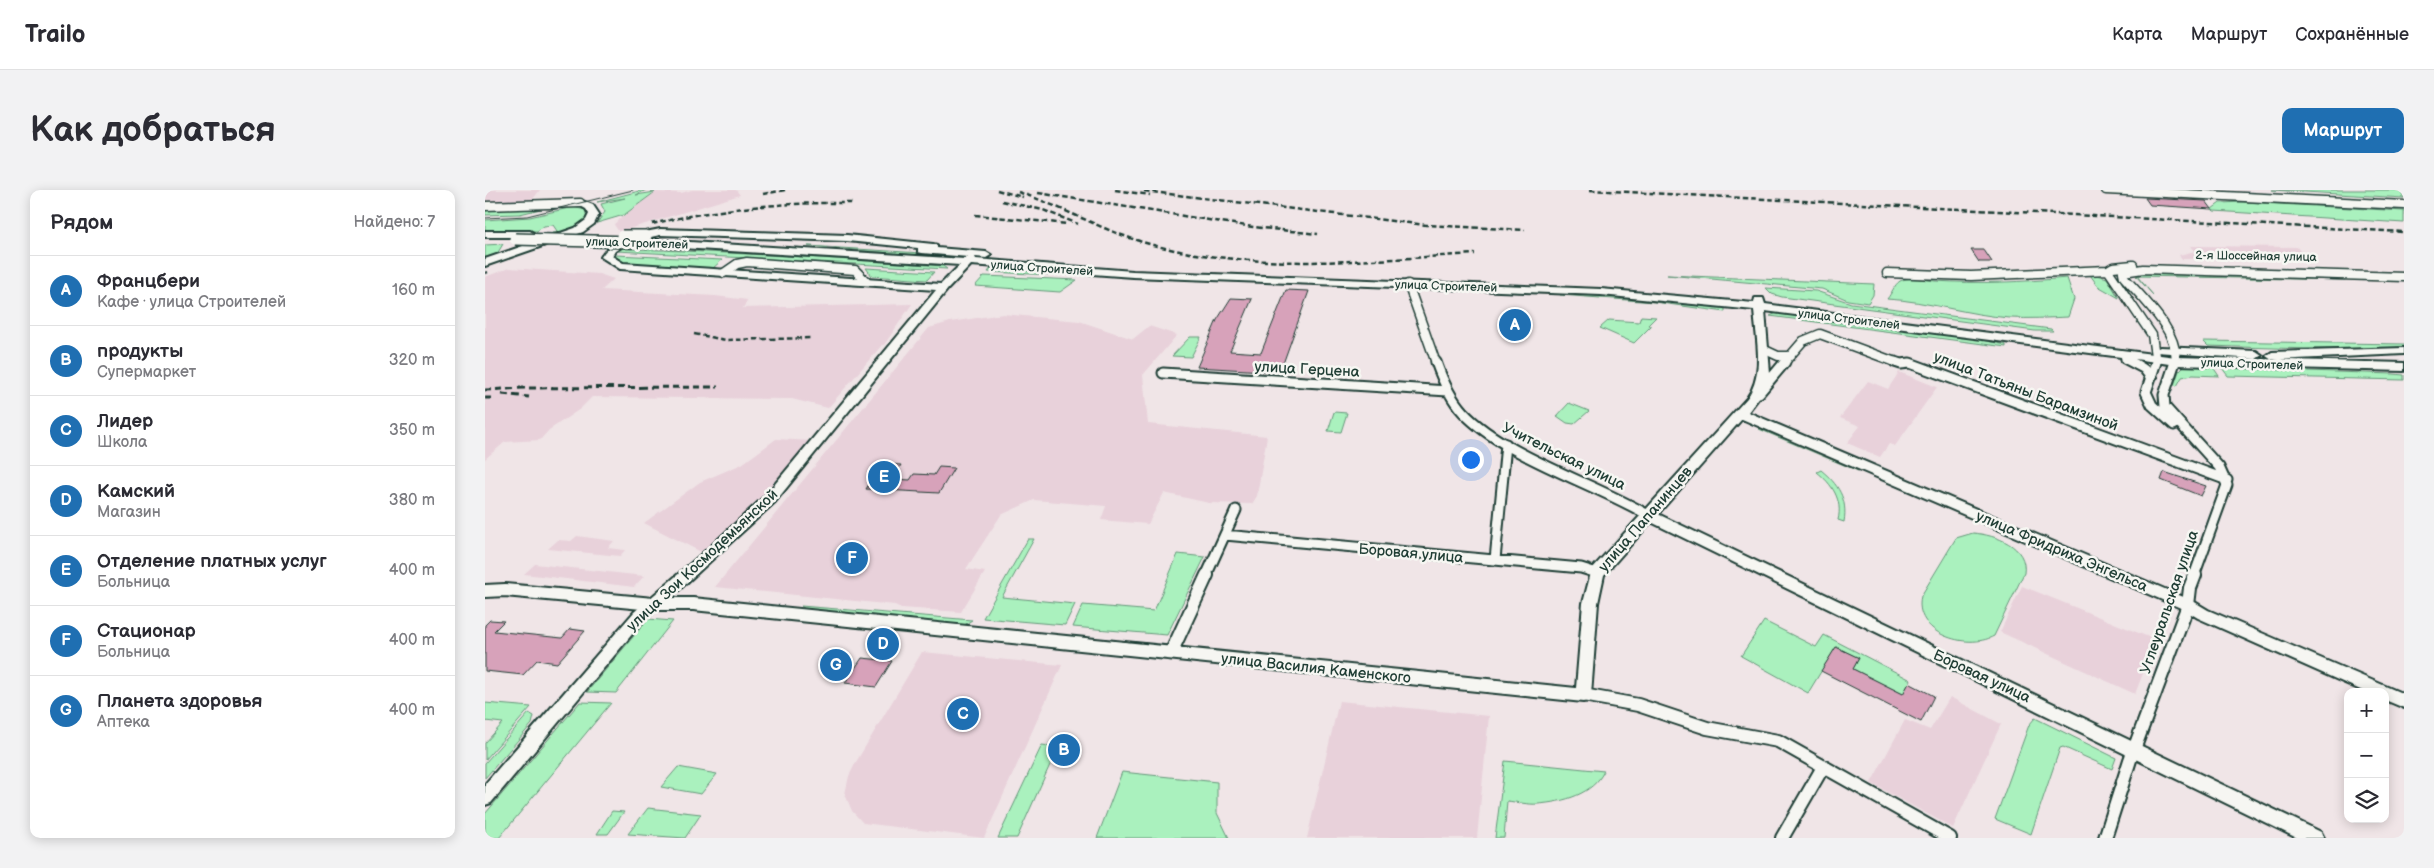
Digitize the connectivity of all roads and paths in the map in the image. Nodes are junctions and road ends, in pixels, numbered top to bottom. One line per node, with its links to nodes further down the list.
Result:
1 (2106, 190): 5 (street)
2 (2297, 195): 3 (street)
3 (2404, 201)
4 (580, 203): 6 (street); 11 (main road)
5 (2404, 205)
6 (485, 206)
7 (485, 234): 9 (main road, улица Строителей, bridge)
8 (485, 240): 12 (main road, улица Строителей, bridge)
9 (951, 252): 10 (main road, улица Строителей); 18 (main road)
10 (976, 254): 12 (main road, улица Зои Космодемьянской); 19 (main road, улица Строителей)
11 (485, 263)
12 (966, 263): 17 (main road, улица Строителей); 18 (main road, улица Зои Космодемьянской)
13 (2108, 270): 14 (street, 2-я Шоссейная улица); 15 (street, 2-я Шоссейная улица); 24 (street)
14 (2404, 272)
15 (1887, 273)
16 (2404, 277): 26 (street)
17 (1407, 284): 19 (main road, улица Строителей); 36 (street, Учительская улица)
18 (943, 287): 48 (main road, улица Зои Космодемьянской)
19 (1760, 304): 21 (main road, улица Папанинцев); 23 (main road, улица Строителей); 24 (main road, улица Строителей)
20 (1814, 334): 25 (street, улица Папанинцев); 41 (street, улица Татьяны Барамзиной)
21 (1763, 348): 25 (street); 29 (main road, улица Папанинцев)
22 (2404, 351): 27 (street)
23 (2114, 354): 24 (main road, улица Строителей); 35 (main road)
24 (2155, 354): 26 (main road, улица Строителей); 35 (street)
25 (1791, 356): 30 (street, улица Папанинцев)
26 (2176, 356): 27 (main road, улица Строителей); 31 (main road, улица Строителей); 39 (street)
27 (2273, 356): 28 (main road, улица Строителей)
28 (2404, 358)
29 (1764, 362): 30 (street); 37 (main road, улица Папанинцев)
30 (1784, 364): 37 (street, улица Папанинцев)
31 (2282, 366): 32 (main road, улица Строителей); 34 (main road)
32 (2404, 367)
33 (1163, 373): 36 (street, улица Герцена)
34 (2404, 373)
35 (2151, 377): 39 (street)
36 (1448, 391): 40 (street, Учительская улица)
37 (1756, 395): 38 (main road, улица Папанинцев)
38 (1740, 414): 43 (street, улица Папанинцев); 49 (main road, улица Фридриха Энгельса)
39 (2194, 441): 41 (street)
40 (1506, 444): 43 (street, Учительская улица); 45 (street)
41 (2227, 480): 49 (street, Углеуральская улица)
42 (1236, 510): 44 (street)
43 (1648, 515): 46 (main road, улица Папанинцев); 55 (main road, Боровая улица)
44 (1225, 535): 45 (street, Боровая улица); 50 (street)
45 (1495, 560): 46 (street, Боровая улица)
46 (1597, 573): 53 (main road, улица Папанинцев)
47 (485, 591): 48 (street)
48 (653, 604): 50 (main road, улица Василия Каменского); 57 (main road, улица Зои Космодемьянской)
49 (2189, 605): 51 (main road, улица Фридриха Энгельса); 55 (street, Углеуральская улица)
50 (1171, 653): 53 (main road, улица Василия Каменского)
51 (2375, 688)
52 (2389, 694): 54 (main road, улица Фридриха Энгельса)
53 (1583, 695): 56 (street, улица Василия Каменского)
54 (2404, 701)
55 (2134, 749): 60 (street, Углеуральская улица); 61 (main road, Боровая улица)
56 (1823, 767): 58 (street); 59 (street, улица Василия Каменского)
57 (485, 797)
58 (1782, 838)
59 (1950, 838)
60 (2105, 838)
61 (2315, 838)

